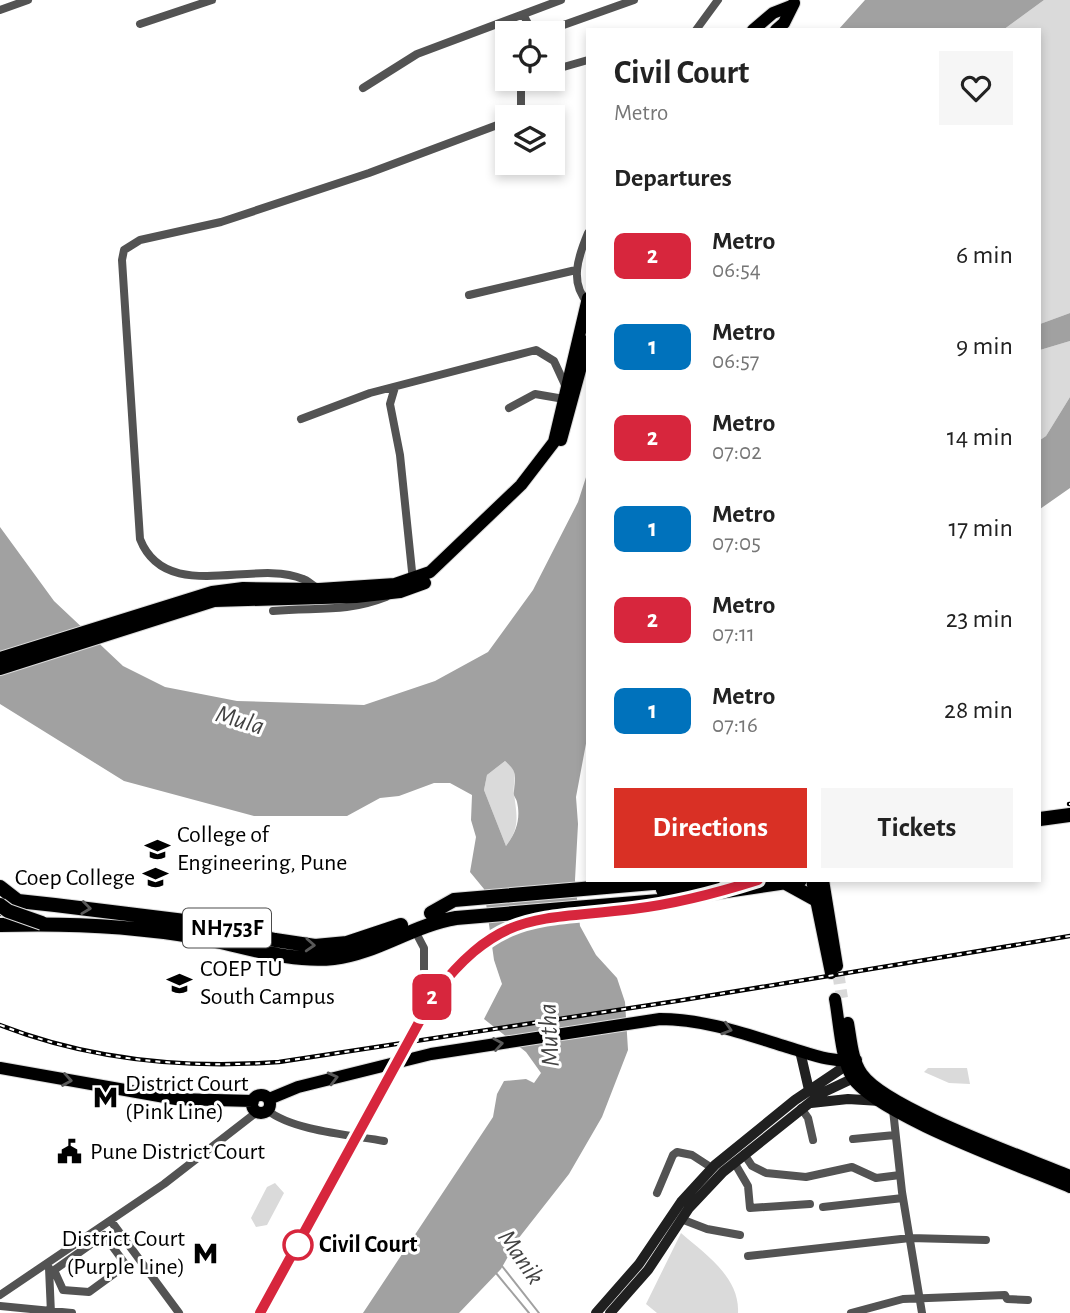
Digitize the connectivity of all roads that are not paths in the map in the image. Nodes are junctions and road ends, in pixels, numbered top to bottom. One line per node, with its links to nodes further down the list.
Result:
1 (28, 0): 7 (street)
2 (212, 0): 10 (street)
3 (561, 0): 8 (street)
4 (634, 0): 11 (street)
5 (718, 0): 12 (street)
6 (794, 3): 13 (main road); 14 (main road)
7 (0, 10)
8 (524, 16): 9 (street); 17 (street)
9 (527, 21)
10 (140, 24)
11 (565, 24)
12 (697, 28)
13 (755, 28)
14 (778, 28)
15 (586, 61): 16 (street)
16 (565, 67)
17 (363, 88)
18 (495, 126): 31 (street)
19 (586, 239): 20 (street)
20 (576, 270): 21 (street); 22 (street)
21 (469, 295)
22 (586, 299)
23 (586, 309): 26 (main road)
24 (586, 349): 29 (main road)
25 (395, 387): 26 (street); 28 (street); 29 (street)
26 (565, 393): 27 (street); 29 (main road)
27 (509, 408)
28 (301, 419)
29 (414, 583): 30 (main road)
30 (398, 588): 31 (main road); 33 (street)
31 (318, 594): 32 (main road)
32 (191, 603): 34 (main road); 35 (main road)
33 (273, 611)
34 (0, 658)
35 (0, 669)
36 (1070, 806): 37 (highway)
37 (1041, 810)
38 (1070, 815): 39 (highway)
39 (1041, 819)
40 (688, 882): 46 (highway, NH753F)
41 (708, 882): 47 (highway, NH753F)
42 (783, 882): 47 (highway, NH753F)
43 (794, 882): 49 (highway)
44 (812, 882): 49 (main road)
45 (823, 882): 49 (main road)
46 (658, 891): 47 (highway, NH753F); 50 (highway, NH753F)
47 (680, 892)
48 (4, 898): 50 (highway, NH753F, one-way to 50); 51 (highway, bridge)
49 (816, 899)
50 (455, 909): 53 (highway, NH753F)
51 (42, 923): 52 (highway); 53 (highway, NH753F)
52 (0, 925)
53 (414, 929): 54 (street)
54 (424, 980)
55 (839, 999): 57 (main road)
56 (800, 1051): 57 (main road); 59 (main road); 61 (main road, one-way to 56)
57 (851, 1064): 59 (main road); 60 (main road); 62 (main road); 72 (main road)
58 (0, 1068): 61 (main road, one-way to 61)
59 (809, 1090): 70 (main road)
60 (880, 1101): 62 (main road); 63 (main road)
61 (261, 1106): 67 (street); 79 (street)
62 (804, 1106): 66 (street); 68 (main road)
63 (893, 1110): 64 (street); 73 (main road)
64 (895, 1135): 65 (street); 71 (street)
65 (853, 1139)
66 (813, 1140)
67 (384, 1141)
68 (744, 1154): 69 (main road); 71 (street)
69 (734, 1162): 76 (street); 78 (main road)
70 (712, 1168): 74 (street); 85 (main road)
71 (900, 1175): 75 (street)
72 (1070, 1176)
73 (1070, 1187)
74 (657, 1193)
75 (903, 1198): 77 (street); 81 (street)
76 (810, 1204)
77 (823, 1207)
78 (681, 1219): 80 (street); 85 (main road)
79 (111, 1221): 84 (street); 92 (street)
80 (740, 1236)
81 (910, 1238): 82 (street); 83 (street); 87 (street)
82 (986, 1240)
83 (748, 1256)
84 (51, 1268): 84 (street); 86 (street); 90 (street)
85 (627, 1286): 93 (main road); 94 (main road)
86 (0, 1295)
87 (920, 1298): 88 (street); 95 (street); 96 (street)
88 (1028, 1300)
89 (0, 1306): 90 (street)
90 (51, 1312): 91 (street)
91 (72, 1313)
92 (179, 1313)
93 (596, 1313)
94 (610, 1313)
95 (850, 1313)
96 (922, 1313)

